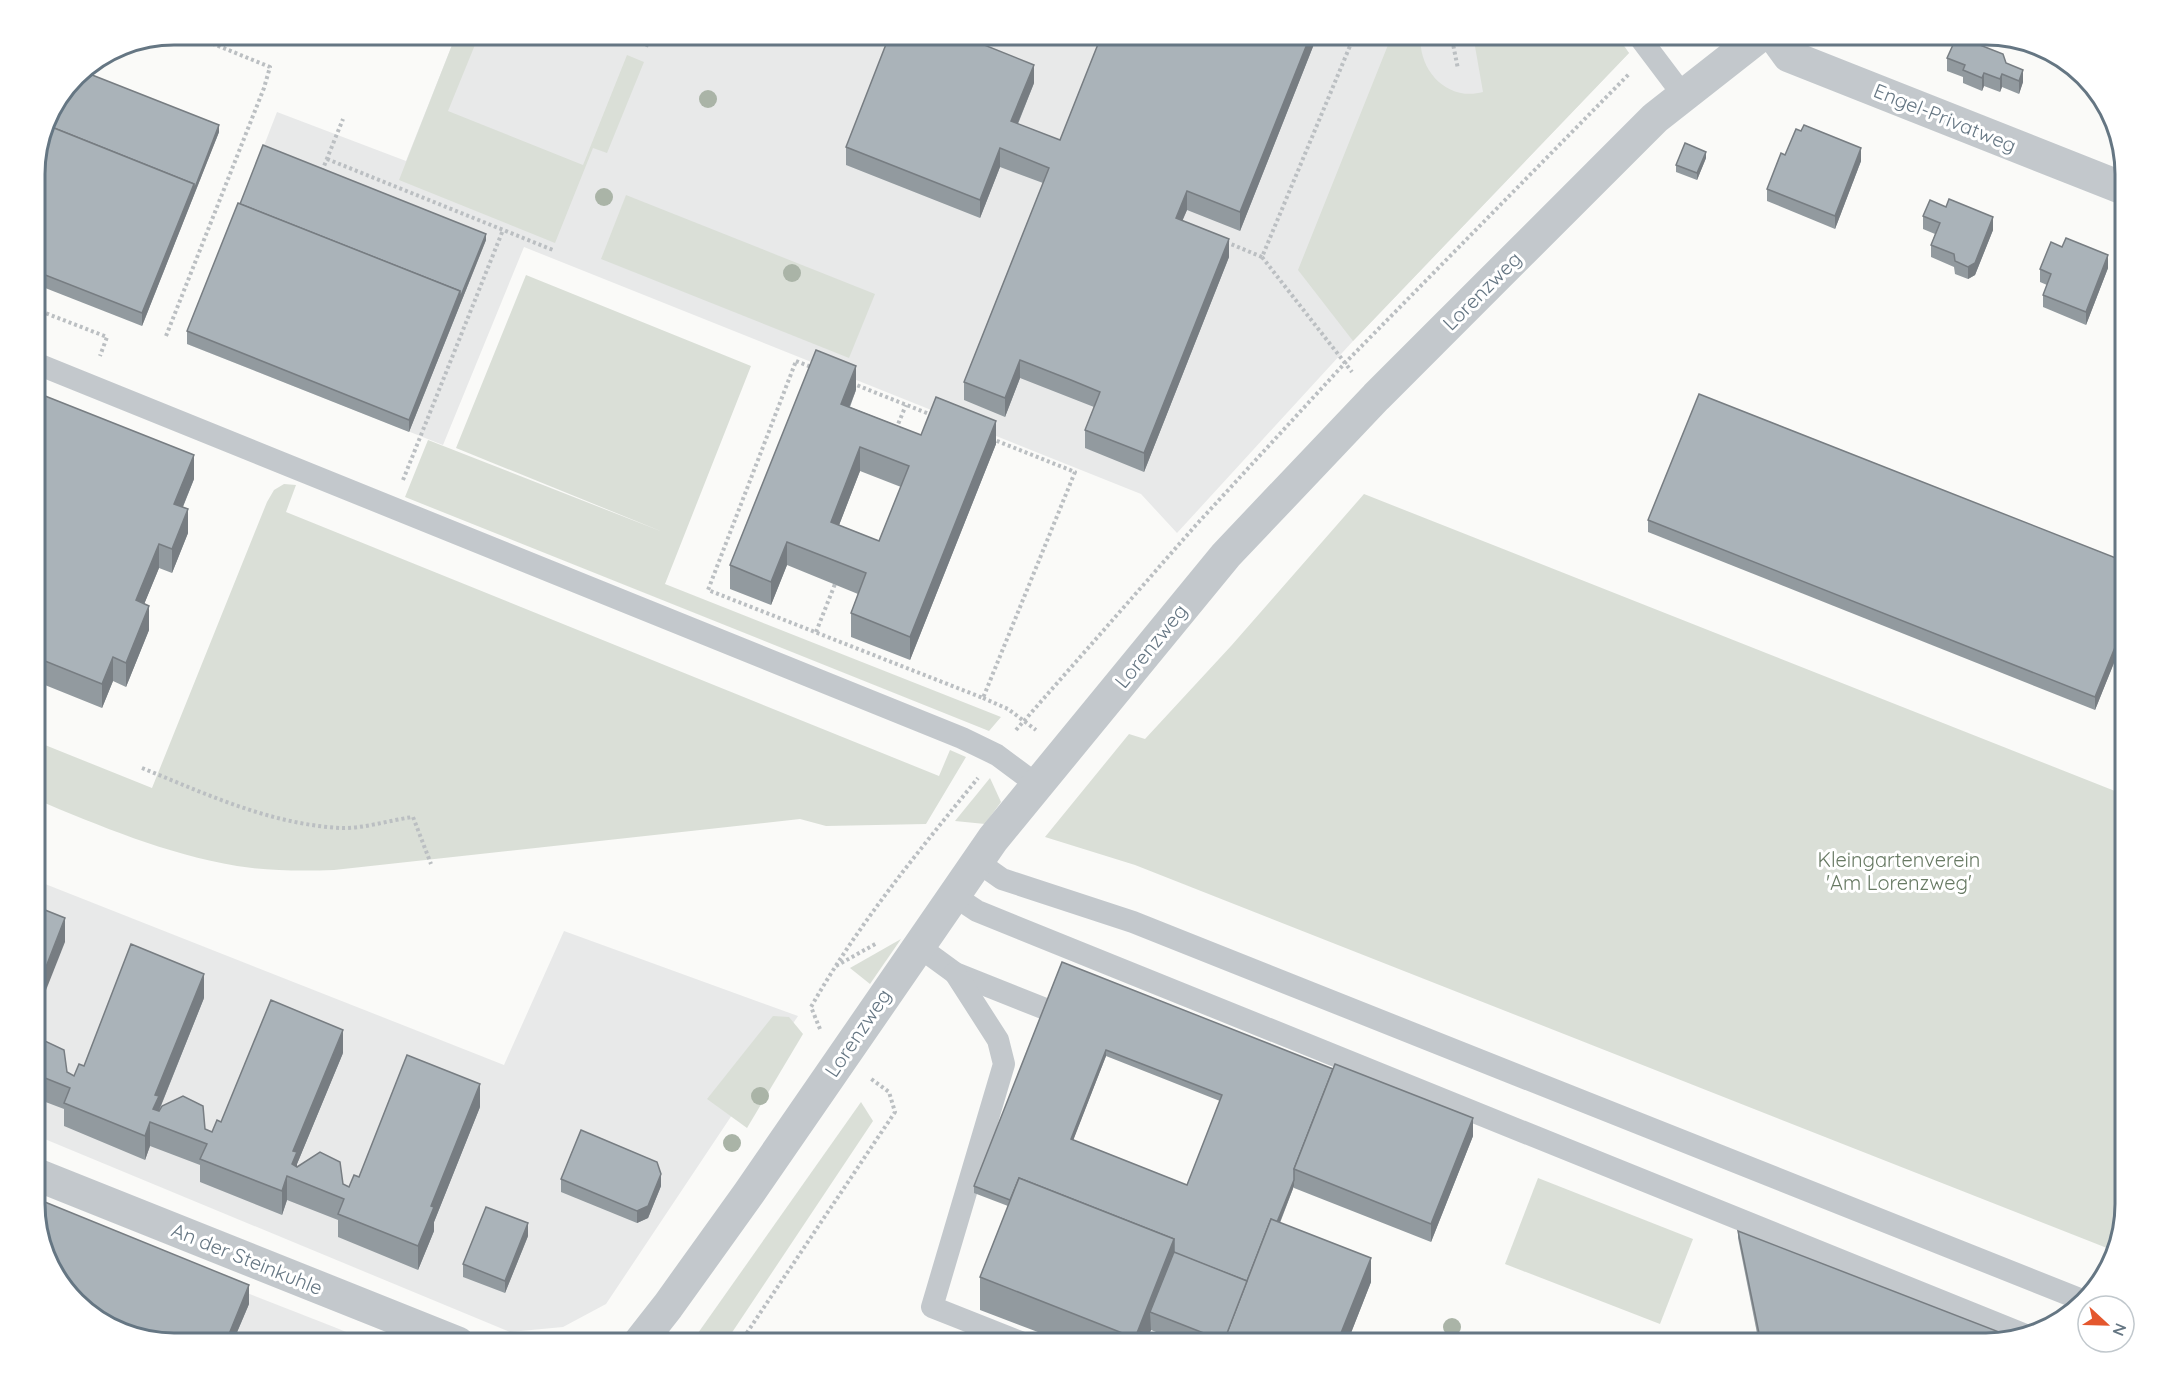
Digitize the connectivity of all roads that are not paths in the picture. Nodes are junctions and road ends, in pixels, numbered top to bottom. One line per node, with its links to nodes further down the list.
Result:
1 (1645, 45): 4 (lane)
2 (1748, 45): 4 (street, Lorenzweg)
3 (1781, 45): 5 (street, Engel-Privatweg)
4 (1683, 95): 7 (street, Lorenzweg)
5 (2115, 185)
6 (45, 367): 7 (lane)
7 (1036, 784): 8 (street, Lorenzweg)
8 (978, 862): 9 (street, Lorenzweg); 14 (lane)
9 (953, 895): 10 (street, Lorenzweg); 15 (lane)
10 (918, 946): 11 (lane); 17 (street, Lorenzweg)
11 (955, 973): 12 (lane); 18 (lane)
12 (1089, 1033)
13 (45, 1178): 16 (street, An der Steinkuhle)
14 (2075, 1297)
15 (2013, 1330)
16 (431, 1333)
17 (647, 1333)
18 (996, 1333)

